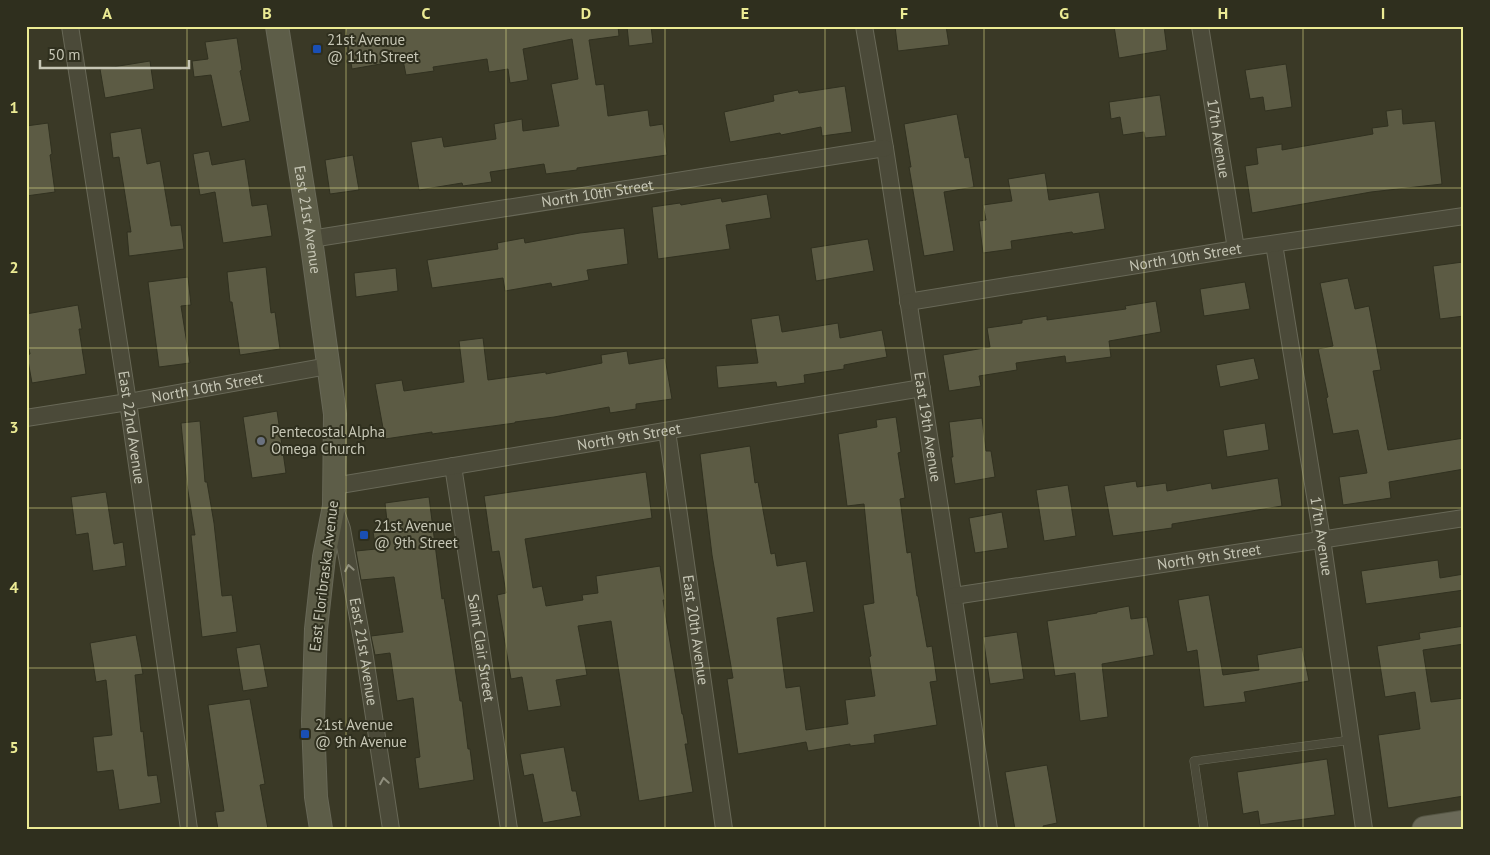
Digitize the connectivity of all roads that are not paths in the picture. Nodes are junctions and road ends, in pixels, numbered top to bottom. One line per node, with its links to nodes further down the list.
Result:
1 (70, 26): 13 (street, East 22nd Avenue)
2 (277, 26): 7 (street, East 21st Avenue)
3 (864, 26): 5 (street, East 19th Avenue)
4 (1200, 26): 9 (street, 17th Avenue)
5 (885, 148): 7 (street, North 10th Street); 10 (street, East 19th Avenue)
6 (1464, 216): 8 (street, North 10th Street)
7 (311, 239): 11 (street, East 21st Avenue)
8 (1274, 244): 9 (street, North 10th Street); 20 (street, 17th Avenue)
9 (1236, 249): 10 (street, North 10th Street)
10 (908, 302): 12 (street, East 19th Avenue)
11 (328, 366): 13 (street, North 10th Street); 14 (street, East 21st Avenue)
12 (922, 388): 16 (street, North 9th Street); 21 (street, East 19th Avenue)
13 (128, 402): 15 (street, North 10th Street); 24 (street, East 22nd Avenue)
14 (335, 414): 18 (street, East Floribraska Avenue)
15 (26, 418)
16 (667, 432): 17 (street, North 9th Street); 28 (street, East 20th Avenue)
17 (453, 466): 18 (street, North 9th Street); 27 (street, Saint Clair Street)
18 (334, 496): 25 (street, East Floribraska Avenue); 26 (street, East 21st Avenue, one-way to 18)
19 (1464, 518): 20 (street, North 9th Street)
20 (1322, 539): 21 (street, North 9th Street); 22 (street, 17th Avenue)
21 (954, 596): 29 (street, East 19th Avenue)
22 (1351, 740): 30 (lane); 31 (street, 17th Avenue)
23 (1462, 825): 32 (main road)
24 (189, 829)
25 (321, 829)
26 (391, 829)
27 (509, 829)
28 (724, 829)
29 (990, 829)
30 (1204, 829)
31 (1364, 829)
32 (1425, 829)

